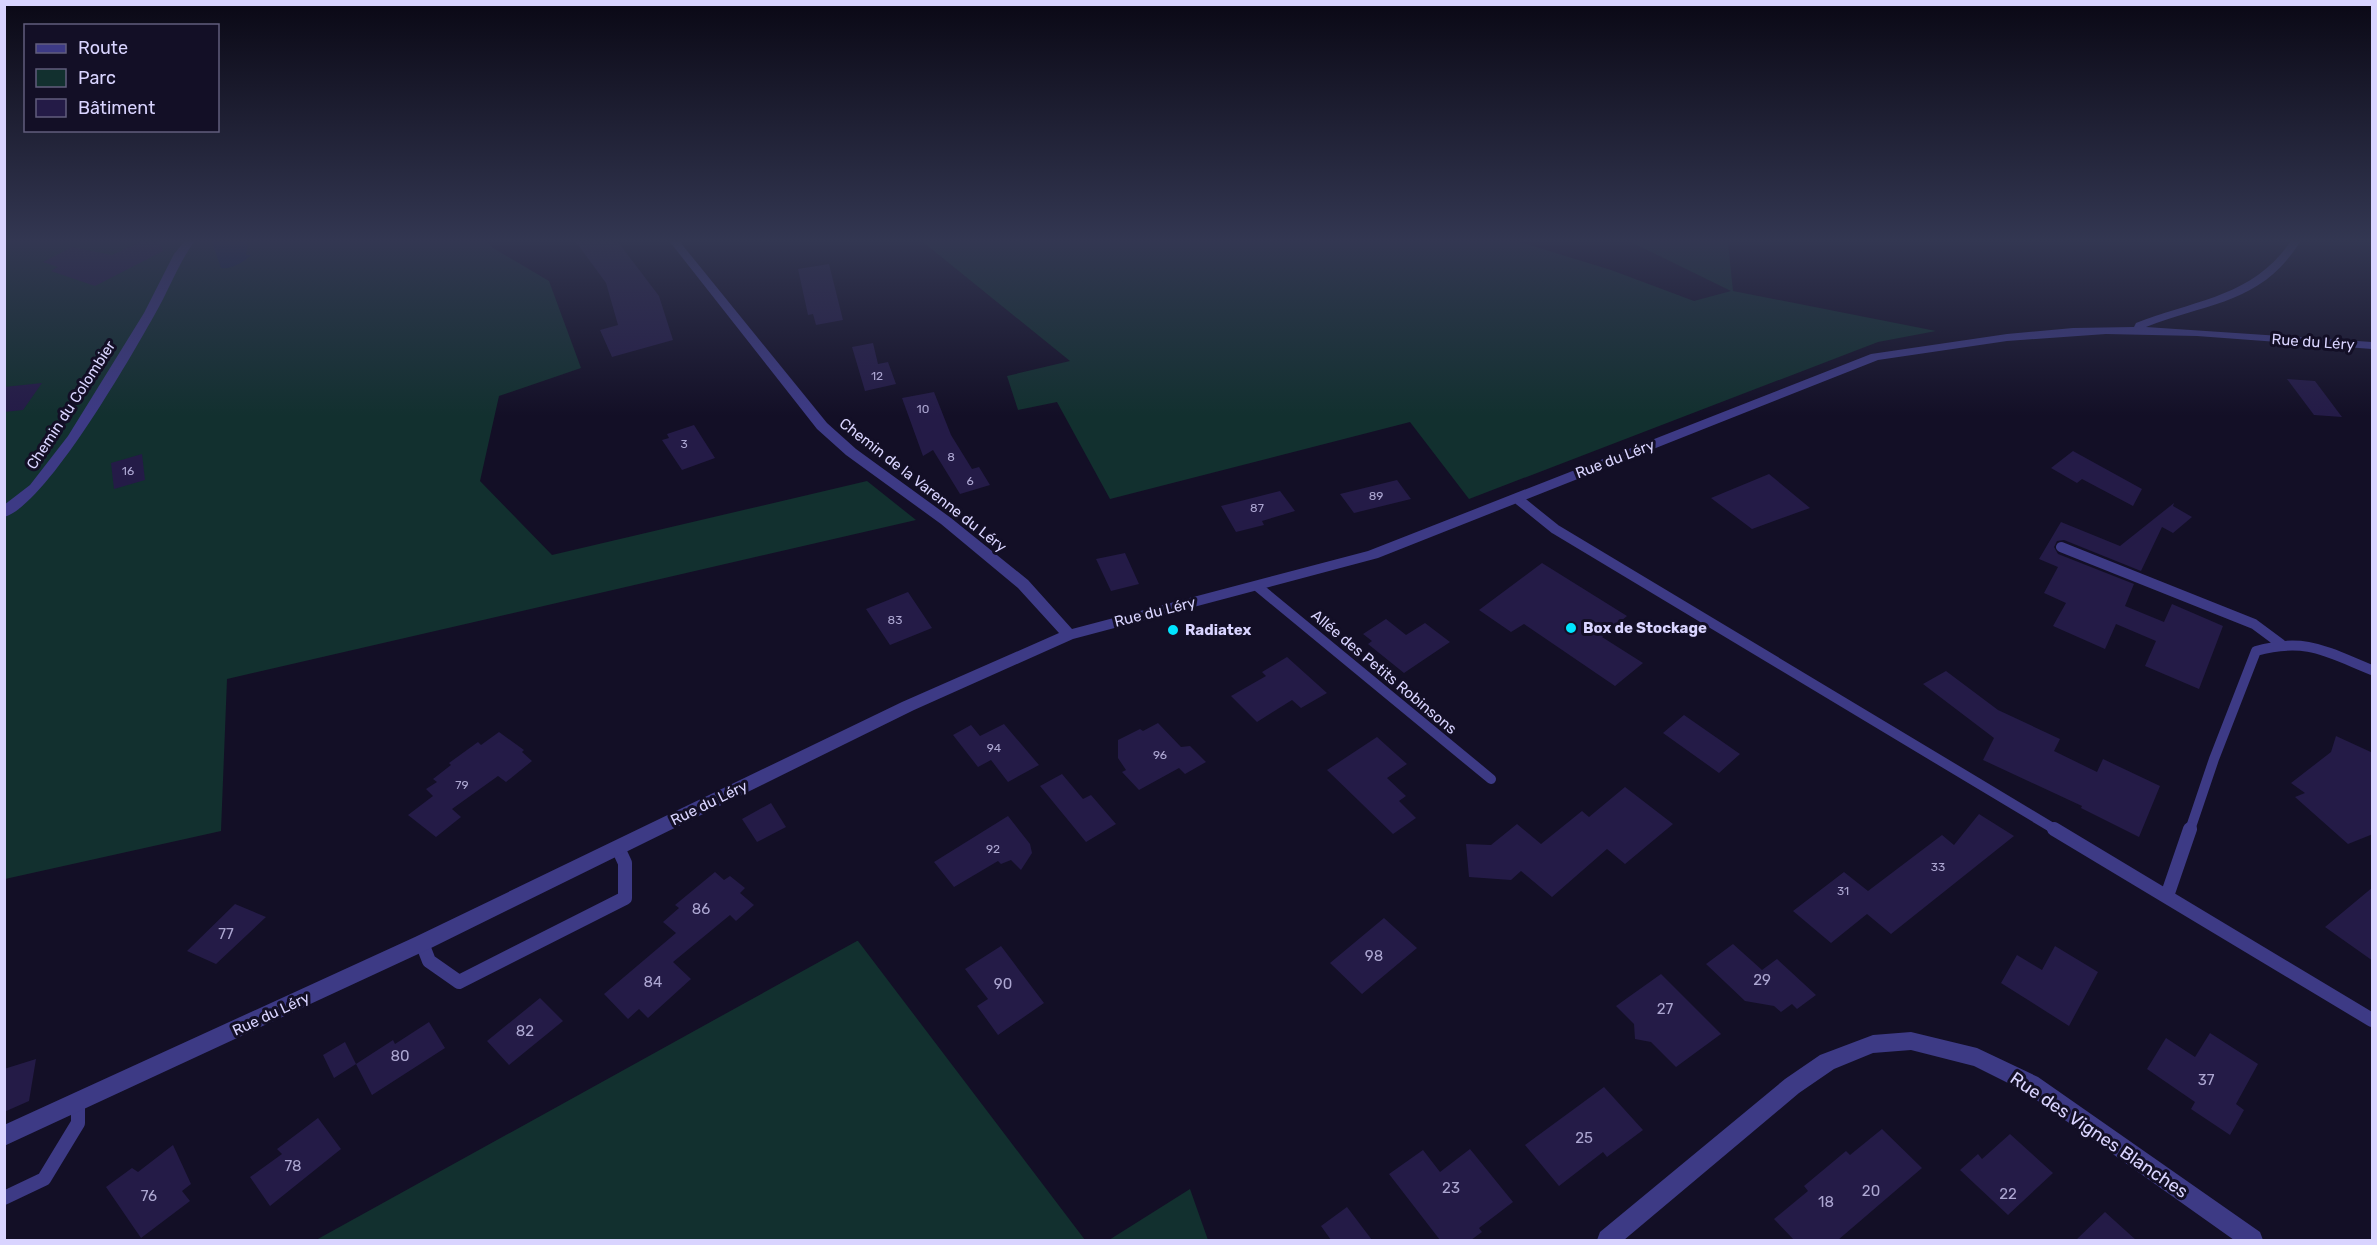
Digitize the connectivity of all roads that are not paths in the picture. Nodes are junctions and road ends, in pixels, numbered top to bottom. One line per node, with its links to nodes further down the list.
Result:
1 (157, 300): 7 (street, Chemin du Colombier)
2 (721, 300): 10 (street, Chemin de la Varenne du Léry)
3 (2213, 300): 4 (street)
4 (2140, 330): 5 (street, Rue du Léry); 6 (street, Rue du Léry)
5 (2373, 346)
6 (1516, 498): 9 (street, Rue du Léry); 15 (lane)
7 (4, 513)
8 (2061, 547): 11 (lane)
9 (1258, 587): 10 (street, Rue du Léry); 13 (lane, Allée des Petits Robinsons)
10 (1069, 635): 14 (street, Rue du Léry)
11 (2281, 644): 12 (lane); 15 (lane)
12 (2373, 670)
13 (1491, 779)
14 (618, 848): 16 (street, Rue du Léry); 16 (lane)
15 (2167, 896): 17 (lane)
16 (423, 944): 18 (street, Rue du Léry)
17 (2373, 1020)
18 (78, 1102): 19 (street, Rue du Léry); 20 (lane)
19 (4, 1136)
20 (4, 1198)
21 (1615, 1238): 22 (street, Rue des Vignes Blanches)
22 (2252, 1240)

